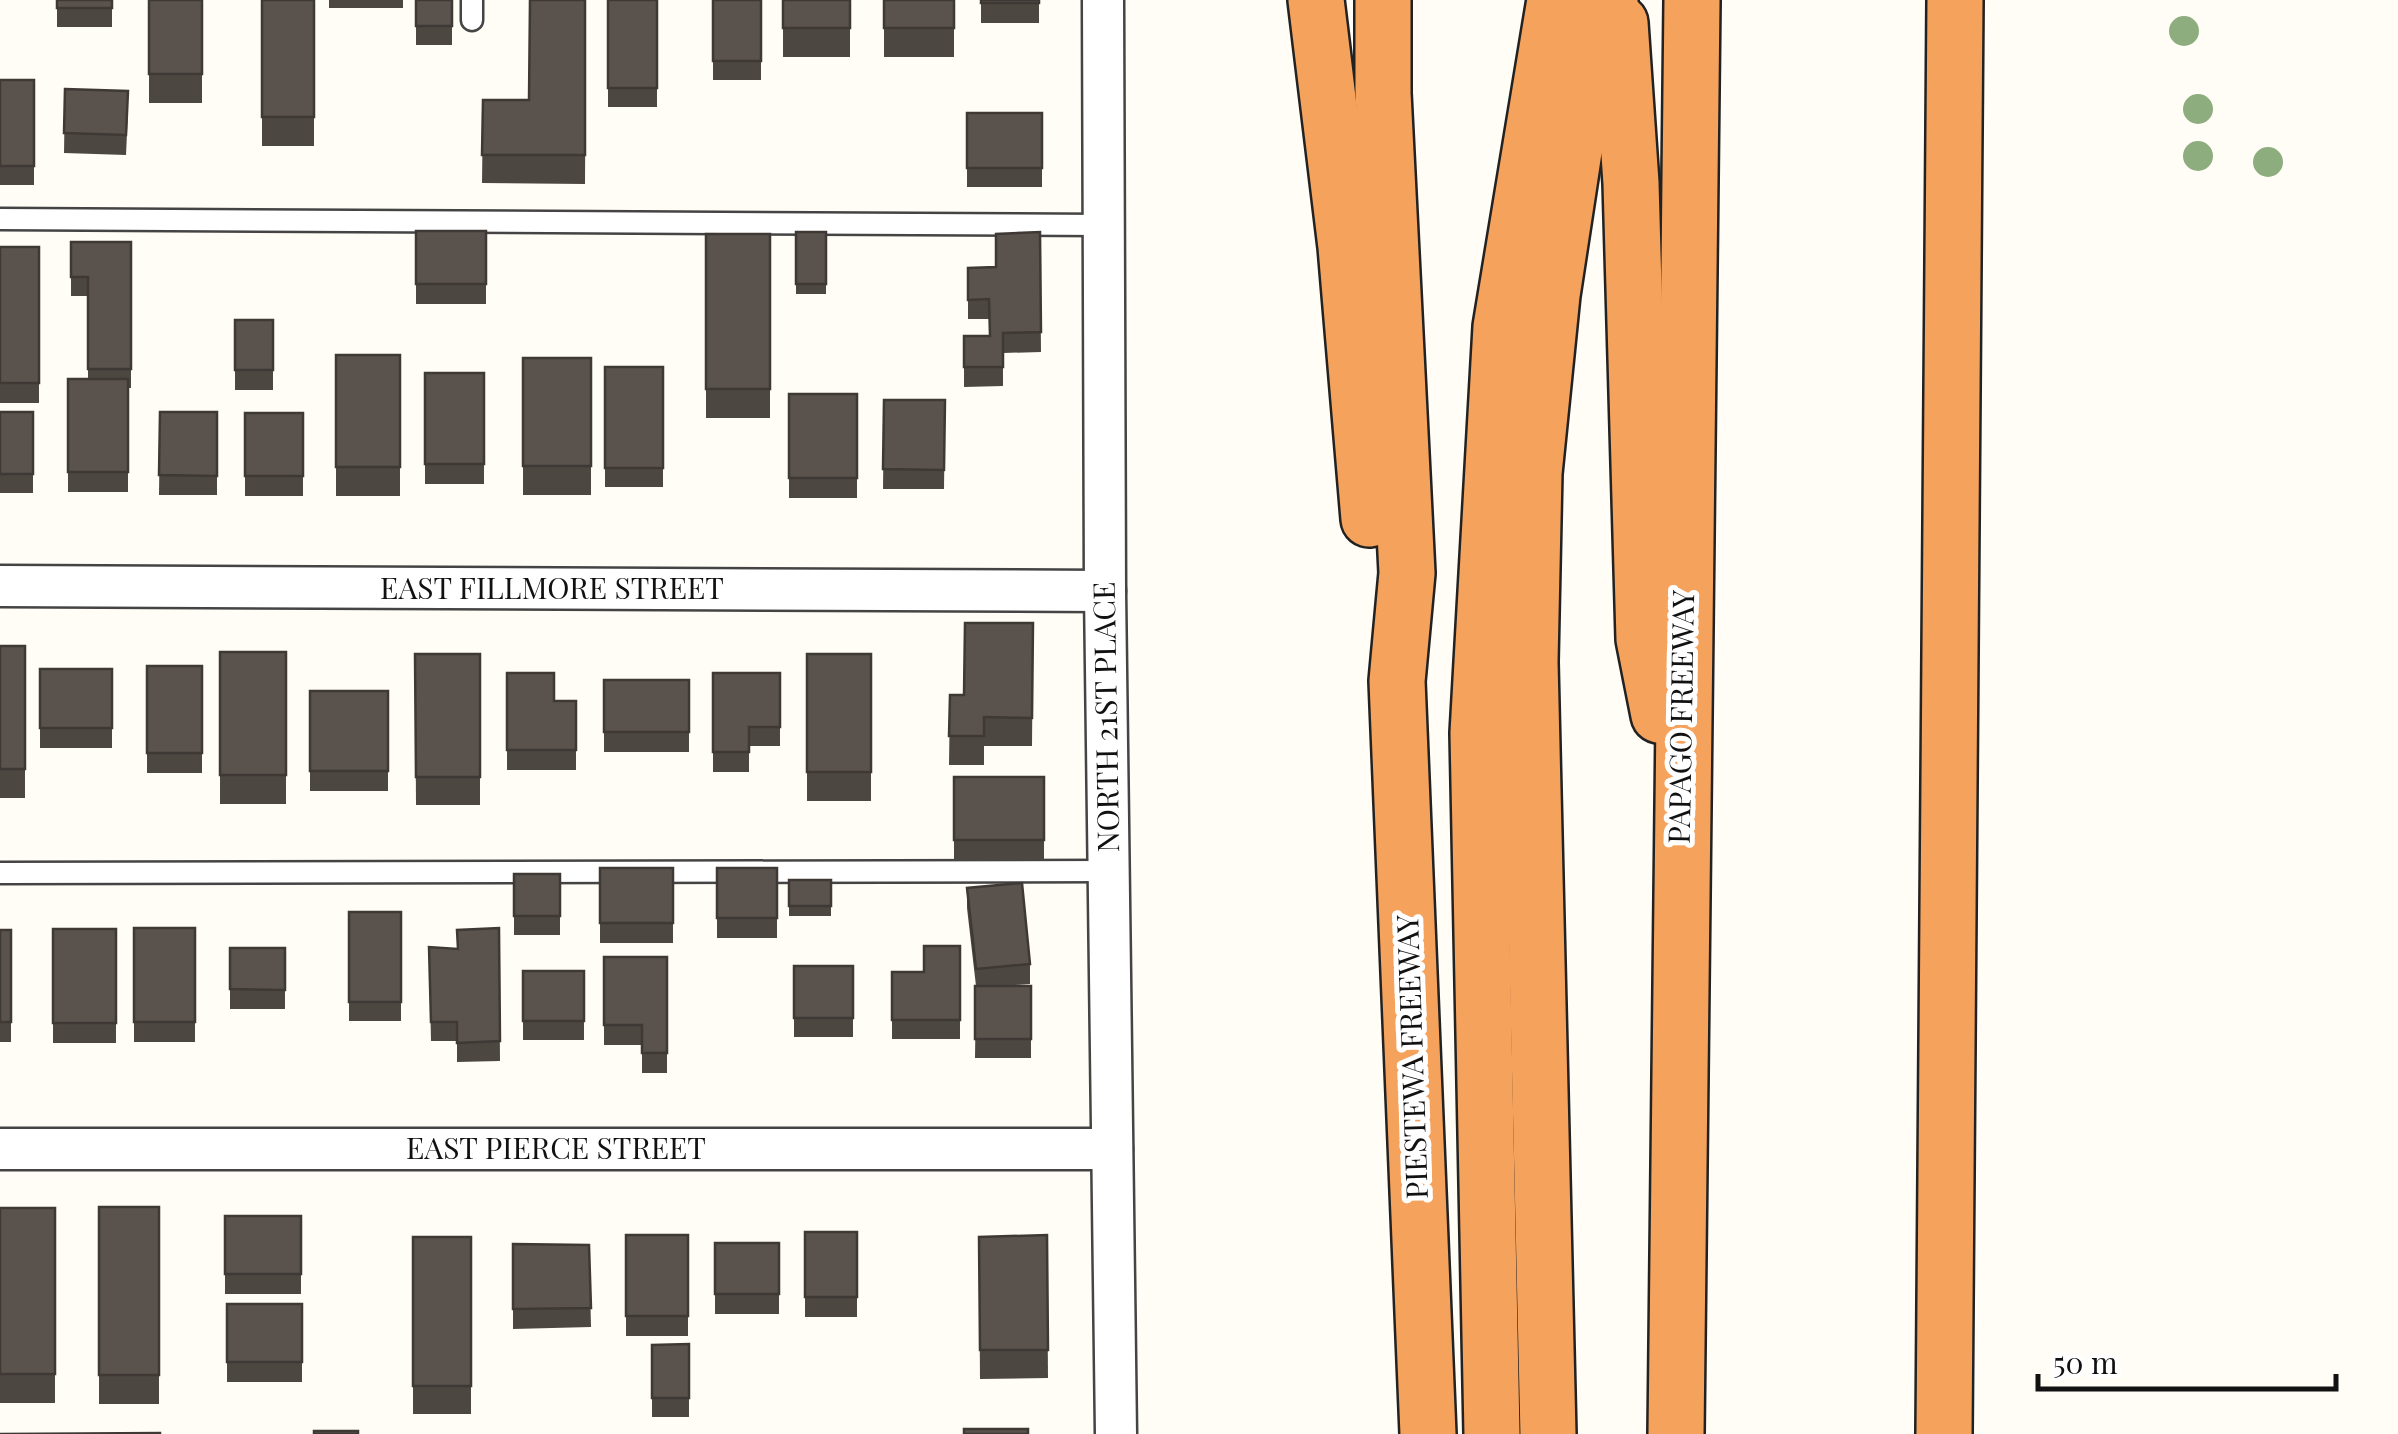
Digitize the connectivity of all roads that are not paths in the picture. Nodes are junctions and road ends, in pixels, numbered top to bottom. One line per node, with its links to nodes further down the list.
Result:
1 (1104, 0): 9 (street, NORTH 21ST PLACE)
2 (1316, 0): 13 (highway)
3 (1383, 0): 13 (highway)
4 (1555, 0): 10 (highway)
5 (1614, 0): 10 (highway); 14 (highway)
6 (1692, 0): 14 (highway, PAPAGO FREEWAY)
7 (1955, 0): 24 (highway)
8 (0, 220): 9 (lane)
9 (1104, 225): 12 (street, NORTH 21ST PLACE)
10 (1513, 466): 21 (highway); 22 (highway)
11 (0, 586): 12 (street, EAST FILLMORE STREET)
12 (1105, 591): 15 (street, NORTH 21ST PLACE)
13 (1397, 681): 20 (highway, PIESTEWA FREEWAY)
14 (1680, 818): 23 (highway, PAPAGO FREEWAY)
15 (1109, 871): 16 (lane); 17 (street, NORTH 21ST PLACE)
16 (0, 872)
17 (1112, 1149): 18 (street, EAST PIERCE STREET); 19 (street, NORTH 21ST PLACE)
18 (0, 1150)
19 (1116, 1434)
20 (1428, 1434)
21 (1492, 1434)
22 (1548, 1434)
23 (1676, 1434)
24 (1944, 1434)

